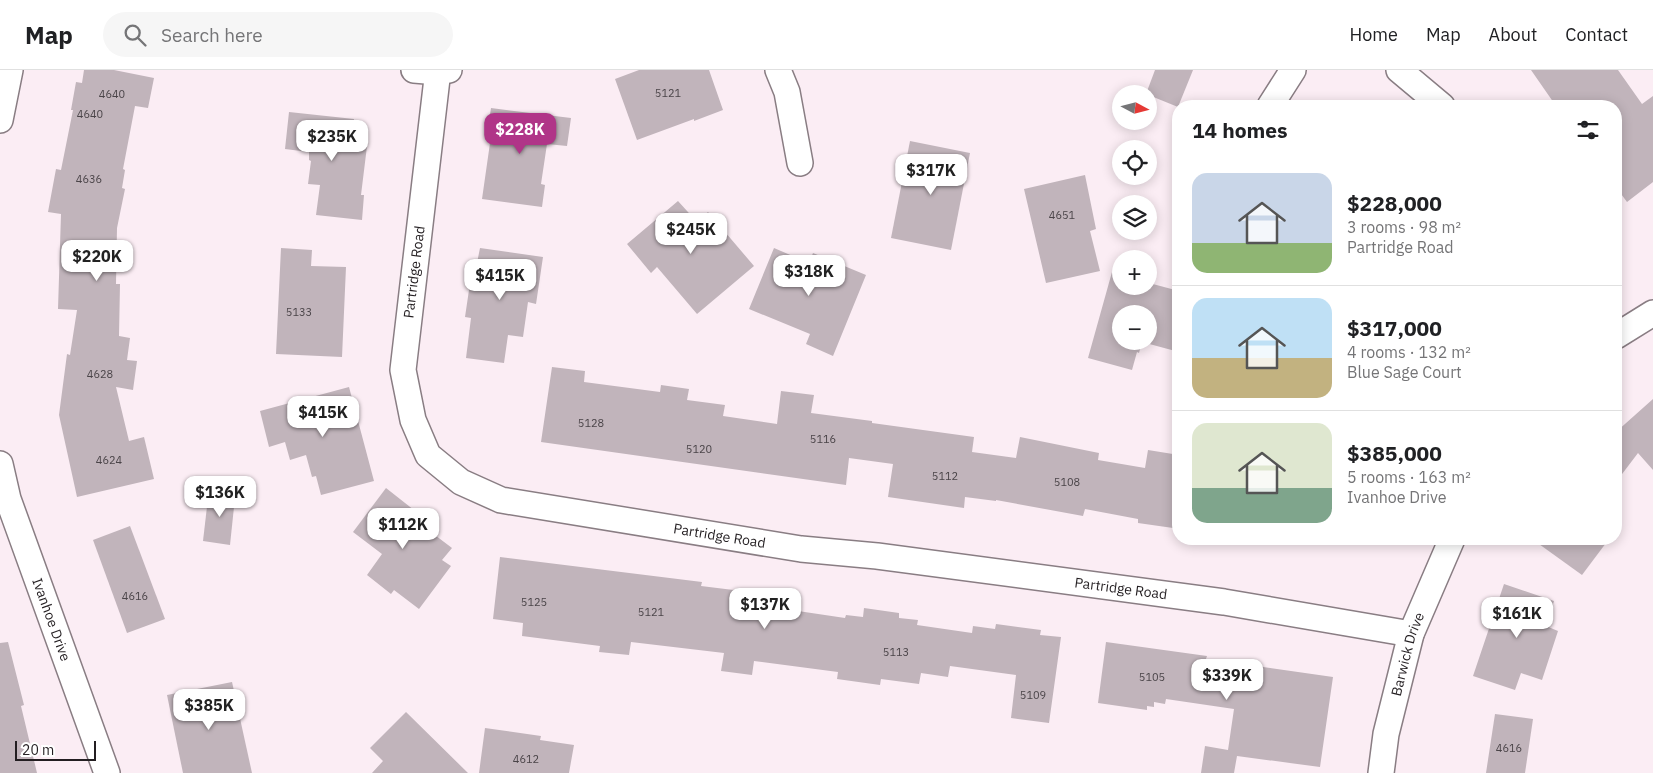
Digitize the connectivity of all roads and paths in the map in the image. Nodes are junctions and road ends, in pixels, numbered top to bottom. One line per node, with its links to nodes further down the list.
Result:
1 (10, 70): 8 (street)
2 (778, 70): 9 (street)
3 (1293, 70): 6 (street)
4 (1399, 70): 7 (street)
5 (435, 71): 14 (street, Partridge Road)
6 (1274, 100)
7 (1435, 100)
8 (0, 120)
9 (800, 163)
10 (1653, 313): 11 (street)
11 (1622, 327)
12 (0, 464): 15 (street, Ivanhoe Drive)
13 (1449, 545): 14 (street, Barwick Drive)
14 (1410, 634): 16 (street, Barwick Drive)
15 (108, 773)
16 (1381, 773)

